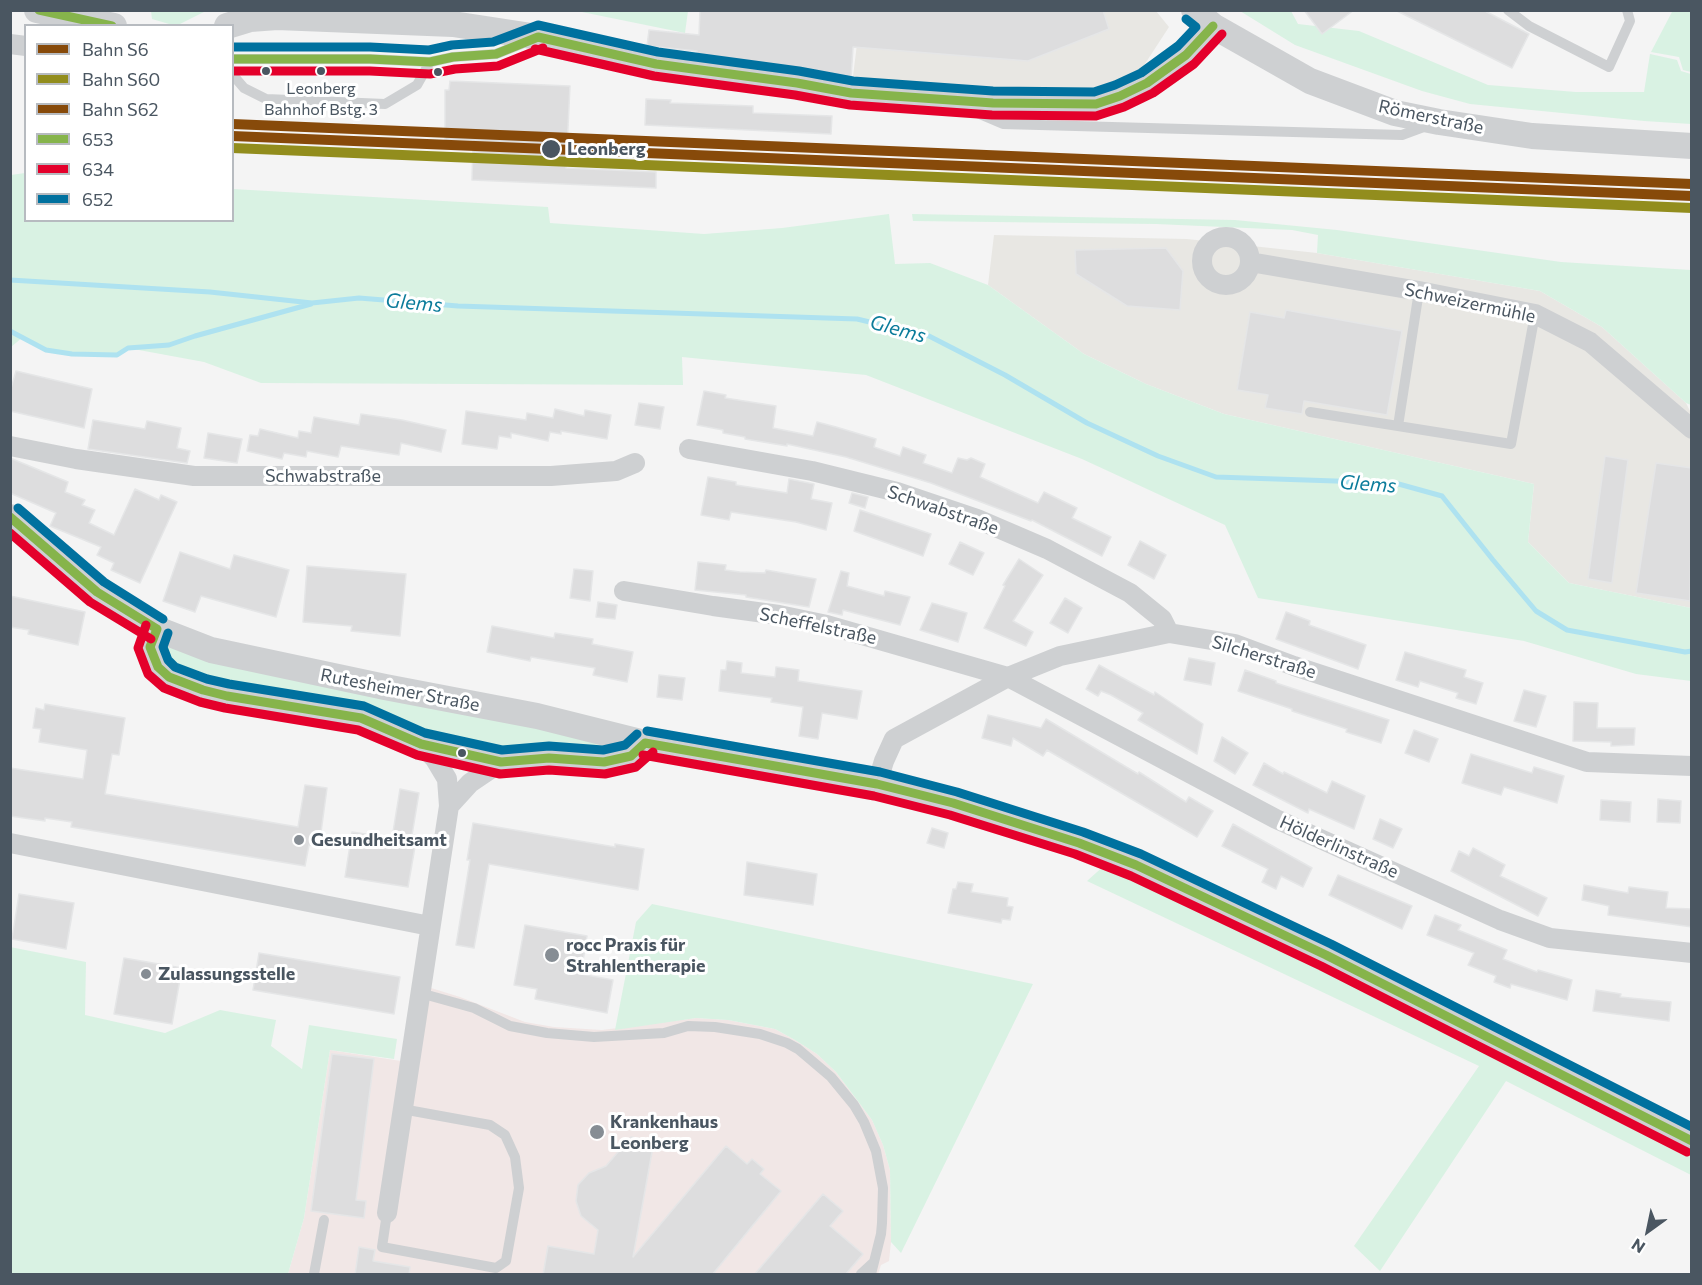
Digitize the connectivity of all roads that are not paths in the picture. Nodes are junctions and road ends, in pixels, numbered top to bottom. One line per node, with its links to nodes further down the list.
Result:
1 (37, 10): 5 (street)
2 (1508, 10): 3 (lane)
3 (1627, 10)
4 (1204, 18): 11 (street); 12 (street, Römerstraße)
5 (104, 24)
6 (234, 24): 7 (street)
7 (538, 37): 9 (lane); 11 (street)
8 (234, 58): 9 (lane)
9 (430, 62): 10 (lane)
10 (234, 76)
11 (944, 100): 12 (lane)
12 (1439, 122): 13 (street, Römerstraße)
13 (1692, 146)
14 (1250, 262): 15 (street, Schweizermühle)
15 (1419, 291): 16 (street, Schweizermühle); 18 (lane)
16 (1535, 314): 18 (lane); 19 (street, Schweizermühle)
17 (1310, 412): 18 (lane)
18 (1398, 426)
19 (1692, 429)
20 (10, 446): 22 (street, Schwabstraße)
21 (689, 449): 26 (street, Schwabstraße)
22 (635, 463)
23 (10, 517): 25 (street, Rutesheimer Straße)
24 (624, 591): 27 (street, Scheffelstraße)
25 (157, 629): 28 (street, Rutesheimer Straße); 29 (street, Rutesheimer Straße)
26 (1169, 633): 27 (street, Silcherstraße); 31 (street, Silcherstraße)
27 (1008, 677): 32 (street, Silcherstraße); 36 (street, Hölderlinstraße)
28 (645, 743): 30 (street, Rutesheimer Straße); 32 (street, Rutesheimer Straße)
29 (421, 744): 30 (street, Rutesheimer Straße); 33 (street, Rutesheimer Straße)
30 (501, 762): 33 (street, Rutesheimer Straße)
31 (1692, 765)
32 (877, 784): 39 (street, Rutesheimer Straße)
33 (449, 806): 35 (street, Rutesheimer Straße)
34 (10, 843): 35 (street)
35 (430, 926): 37 (street, Rutesheimer Straße)
36 (1692, 952)
37 (420, 993): 38 (street, Rutesheimer Straße); 42 (lane)
38 (402, 1109): 40 (street, Rutesheimer Straße); 40 (lane, Rutesheimer Straße)
39 (1692, 1141)
40 (387, 1213)
41 (324, 1220): 43 (lane)
42 (874, 1262): 44 (lane); 45 (lane)
43 (314, 1275)
44 (861, 1275)
45 (871, 1275)

